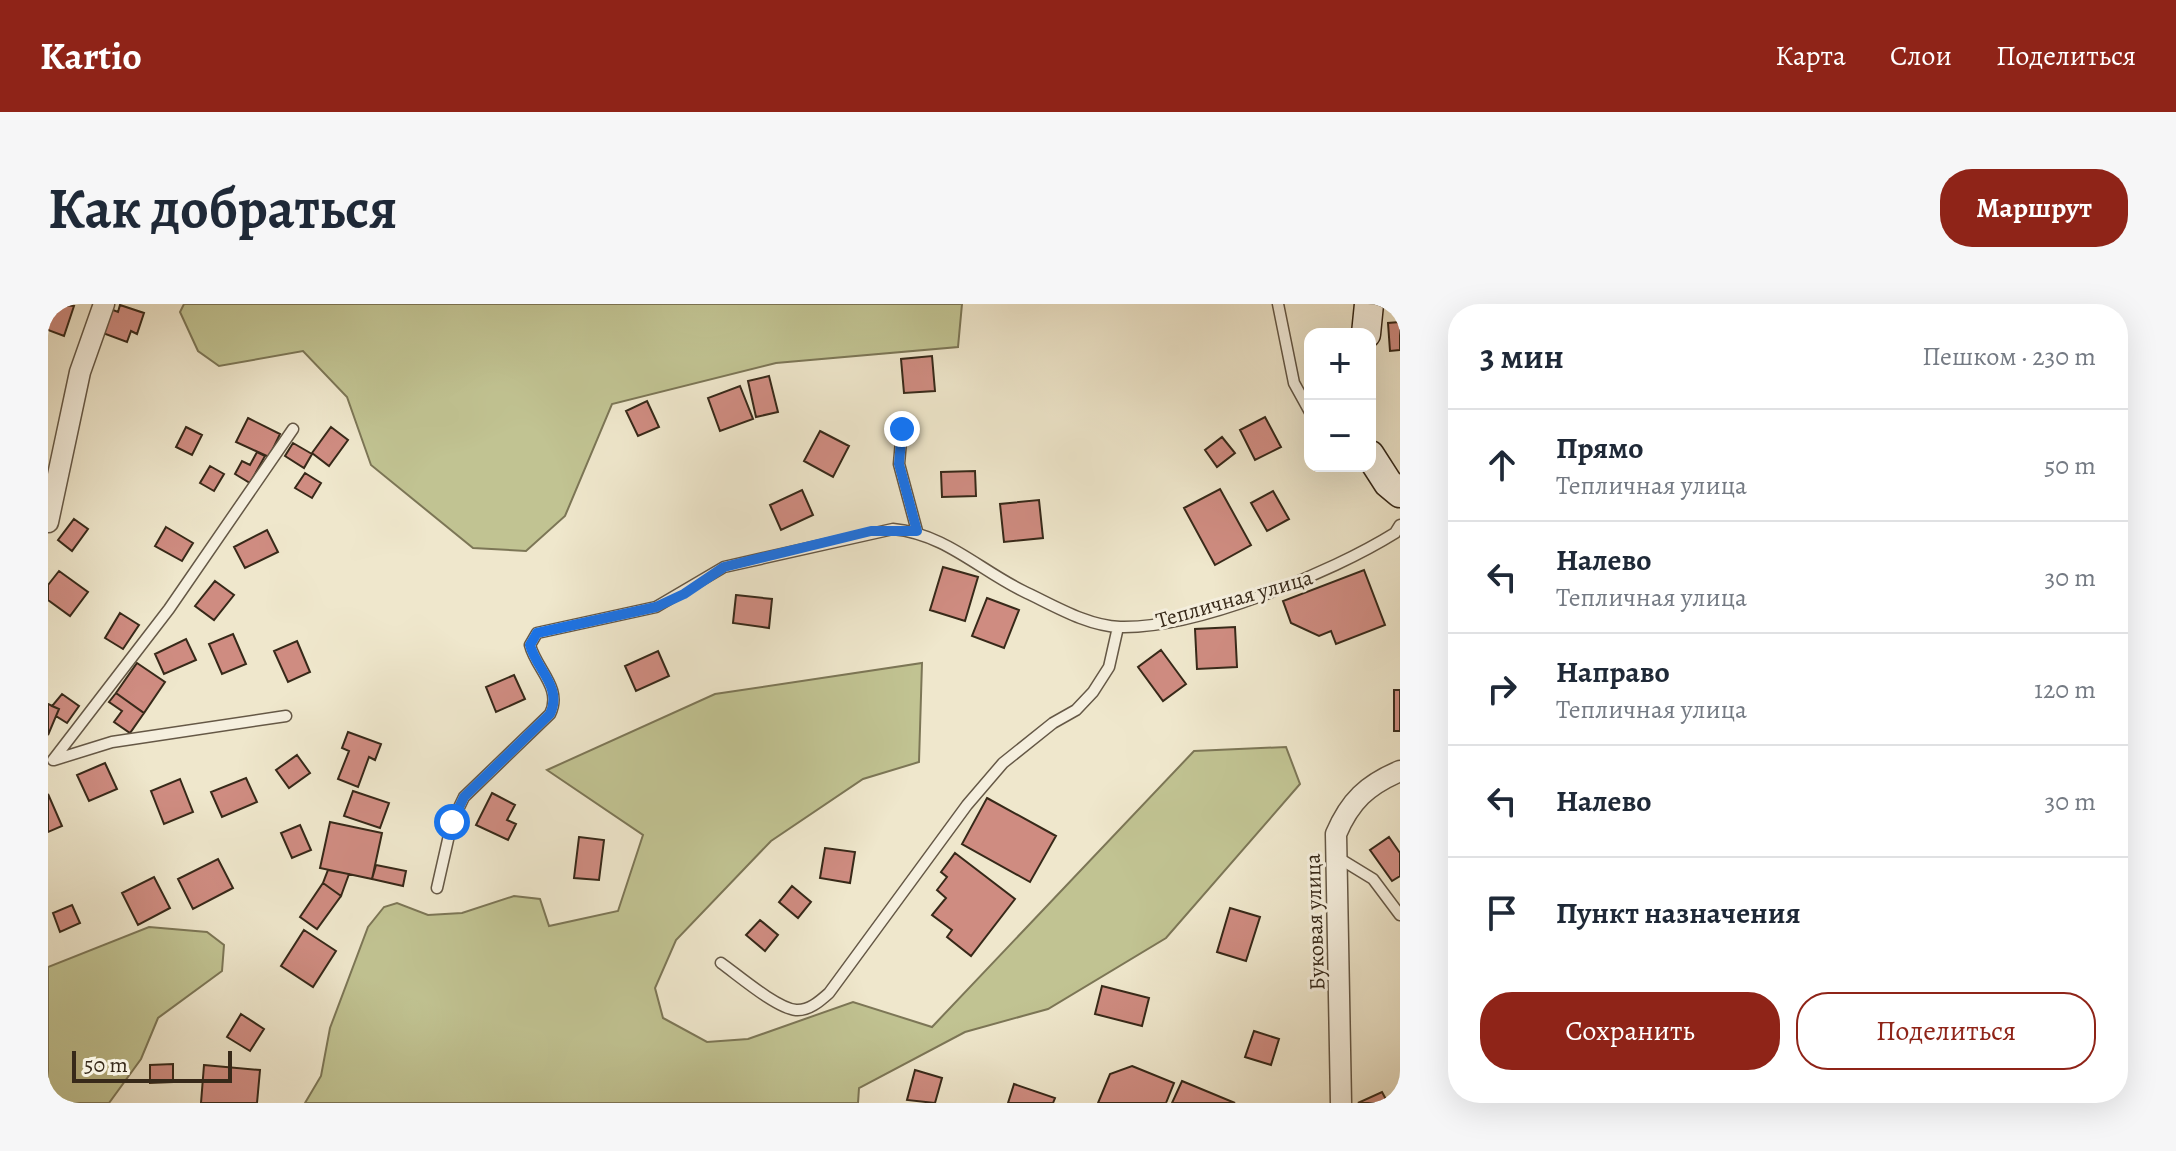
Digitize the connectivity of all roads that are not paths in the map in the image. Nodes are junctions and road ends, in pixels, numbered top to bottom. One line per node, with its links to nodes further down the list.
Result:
1 (104, 304): 10 (street)
2 (1278, 304): 5 (lane)
3 (1369, 304): 4 (street)
4 (1367, 328)
5 (1304, 401)
6 (293, 429): 15 (lane)
7 (902, 429): 12 (lane)
8 (1376, 464): 9 (street)
9 (1400, 493)
10 (48, 522)
11 (1400, 525): 13 (lane, Тепличная улица)
12 (917, 531): 13 (lane, Тепличная улица); 18 (lane, Тепличная улица)
13 (1118, 627): 20 (lane)
14 (286, 716): 15 (lane)
15 (50, 761)
16 (1400, 771): 17 (street, Буковая улица)
17 (1335, 856): 19 (lane); 21 (street, Буковая улица)
18 (437, 888)
19 (1400, 915)
20 (721, 963)
21 (1341, 1103)

